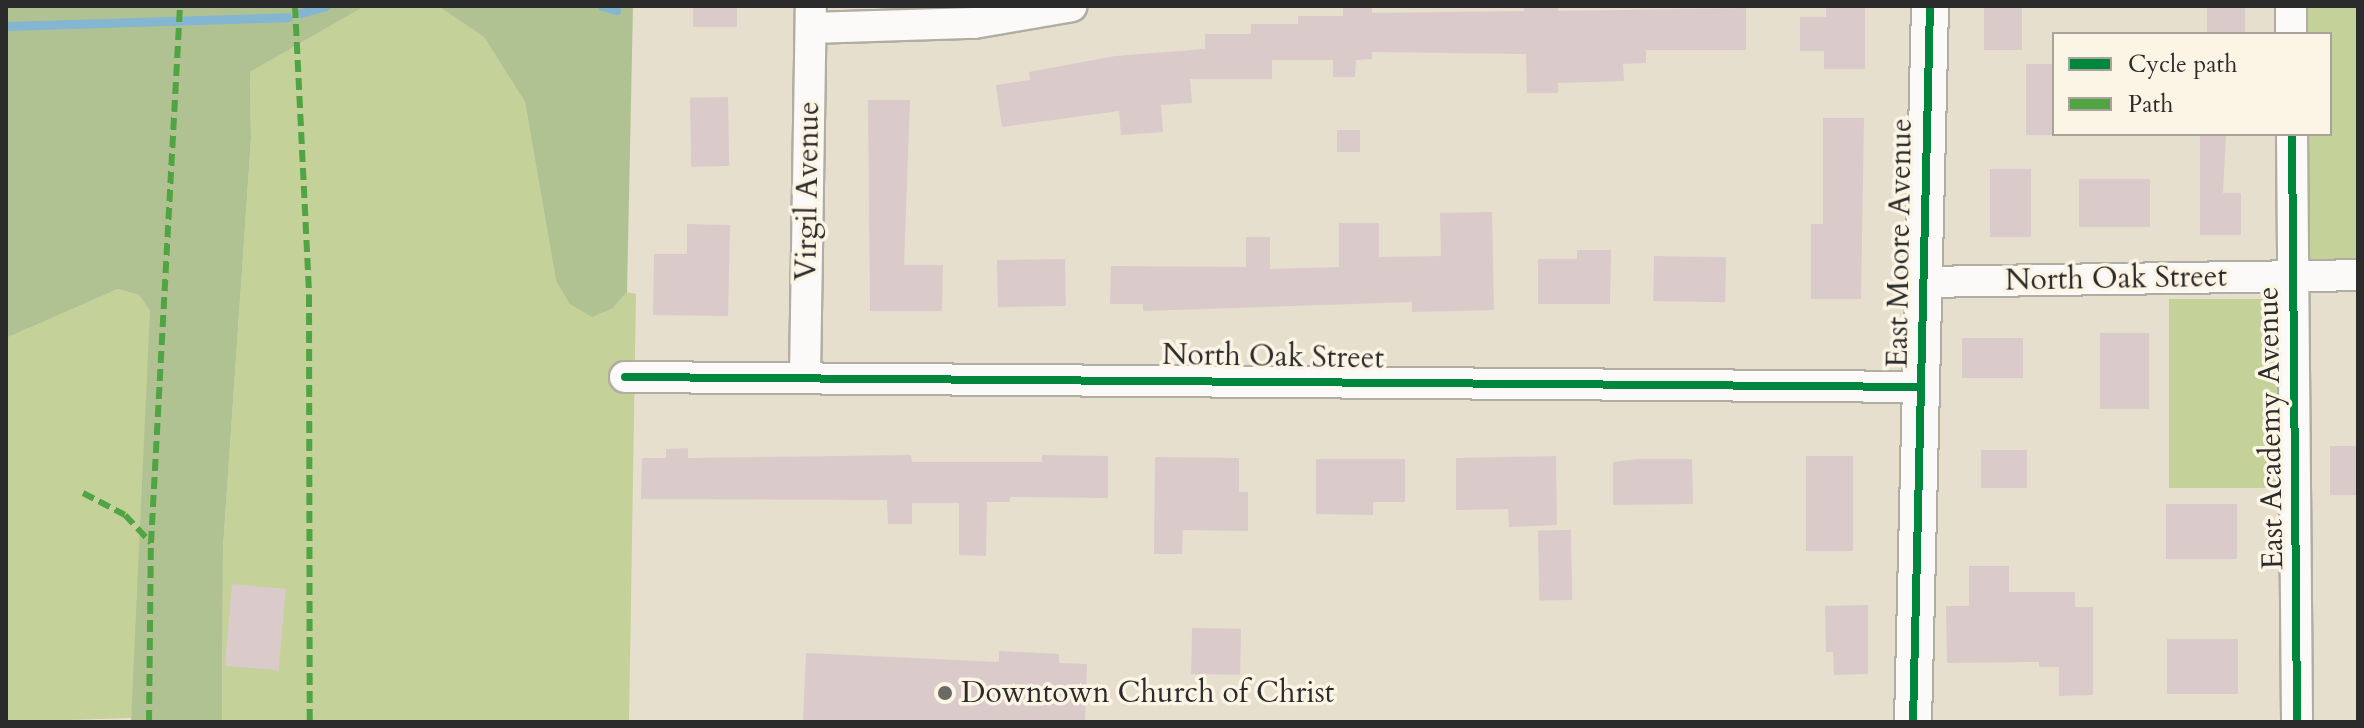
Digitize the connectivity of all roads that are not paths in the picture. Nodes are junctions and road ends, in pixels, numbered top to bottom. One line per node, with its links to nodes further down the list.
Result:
1 (1072, 6): 4 (street)
2 (1930, 6): 9 (street, East Moore Avenue)
3 (2291, 6): 5 (street)
4 (811, 17): 11 (street, Virgil Avenue)
5 (2291, 32)
6 (2292, 136): 8 (street, East Academy Avenue)
7 (2358, 275): 8 (street, North Oak Street)
8 (2293, 276): 9 (street, North Oak Street); 14 (street, East Academy Avenue)
9 (1923, 282): 12 (street, East Moore Avenue)
10 (625, 377): 11 (street, North Oak Street)
11 (805, 377): 12 (street, North Oak Street)
12 (1920, 387): 13 (street, East Moore Avenue)
13 (1913, 722)
14 (2297, 722)

